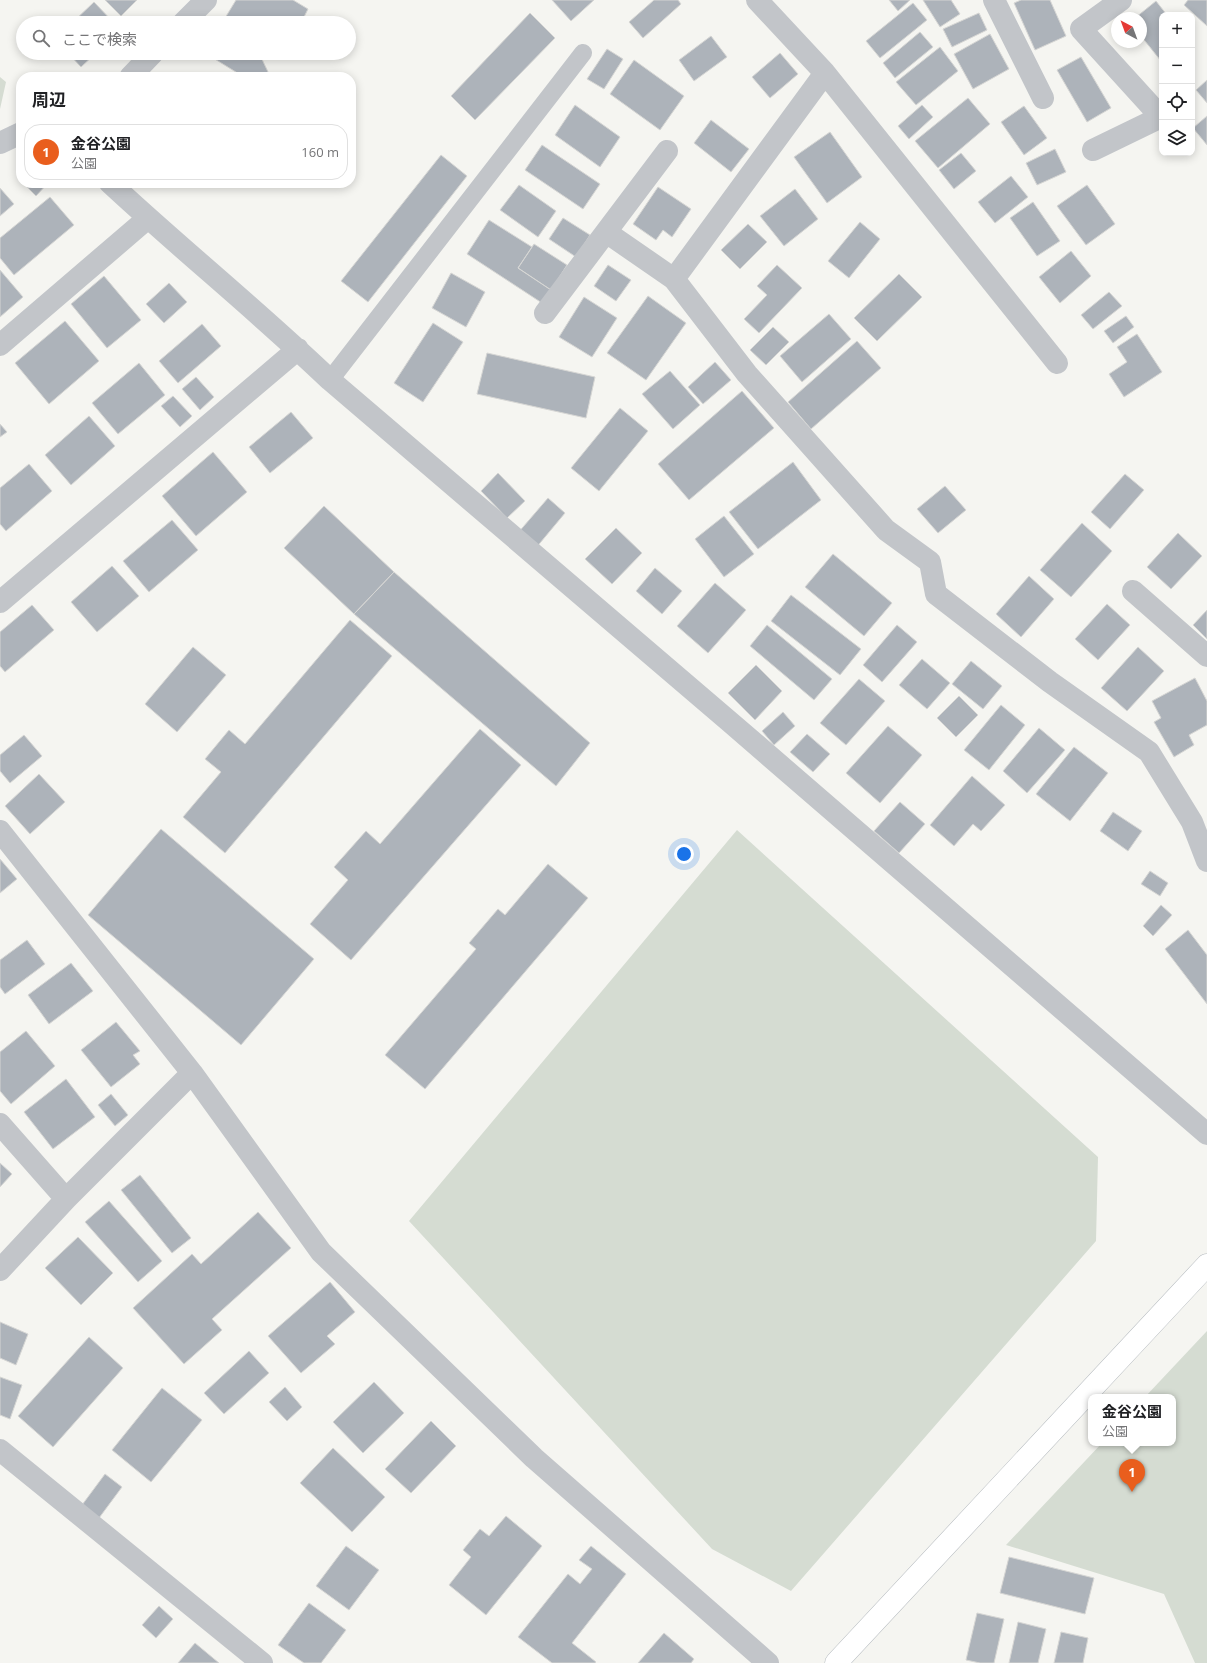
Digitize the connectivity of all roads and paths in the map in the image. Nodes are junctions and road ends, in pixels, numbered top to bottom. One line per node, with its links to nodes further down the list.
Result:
1 (206, 0): 5 (street)
2 (757, 0): 9 (street)
3 (994, 0): 10 (street)
4 (1121, 0): 13 (street)
5 (190, 16)
6 (583, 53): 23 (lane)
7 (147, 60): 8 (street)
8 (135, 72)
9 (825, 73): 18 (street); 22 (street)
10 (1043, 98)
11 (16, 135): 12 (street)
12 (0, 143)
13 (1093, 150)
14 (667, 151): 17 (street)
15 (115, 188): 16 (street)
16 (148, 218): 20 (street); 21 (street)
17 (606, 232): 18 (street); 19 (street)
18 (674, 279): 27 (street)
19 (545, 313)
20 (0, 345)
21 (298, 350): 23 (street); 25 (street)
22 (1057, 363)
23 (330, 380): 32 (street)
24 (1133, 591): 26 (street)
25 (0, 602)
26 (1207, 656)
27 (1200, 818): 29 (street)
28 (0, 831): 30 (street)
29 (1207, 861)
30 (192, 1073): 33 (street); 38 (street)
31 (0, 1124): 33 (street)
32 (1207, 1134)
33 (66, 1199): 35 (street)
34 (1207, 1265): 39 (street)
35 (0, 1270)
36 (0, 1450): 37 (street)
37 (262, 1663)
38 (768, 1663)
39 (836, 1663)

